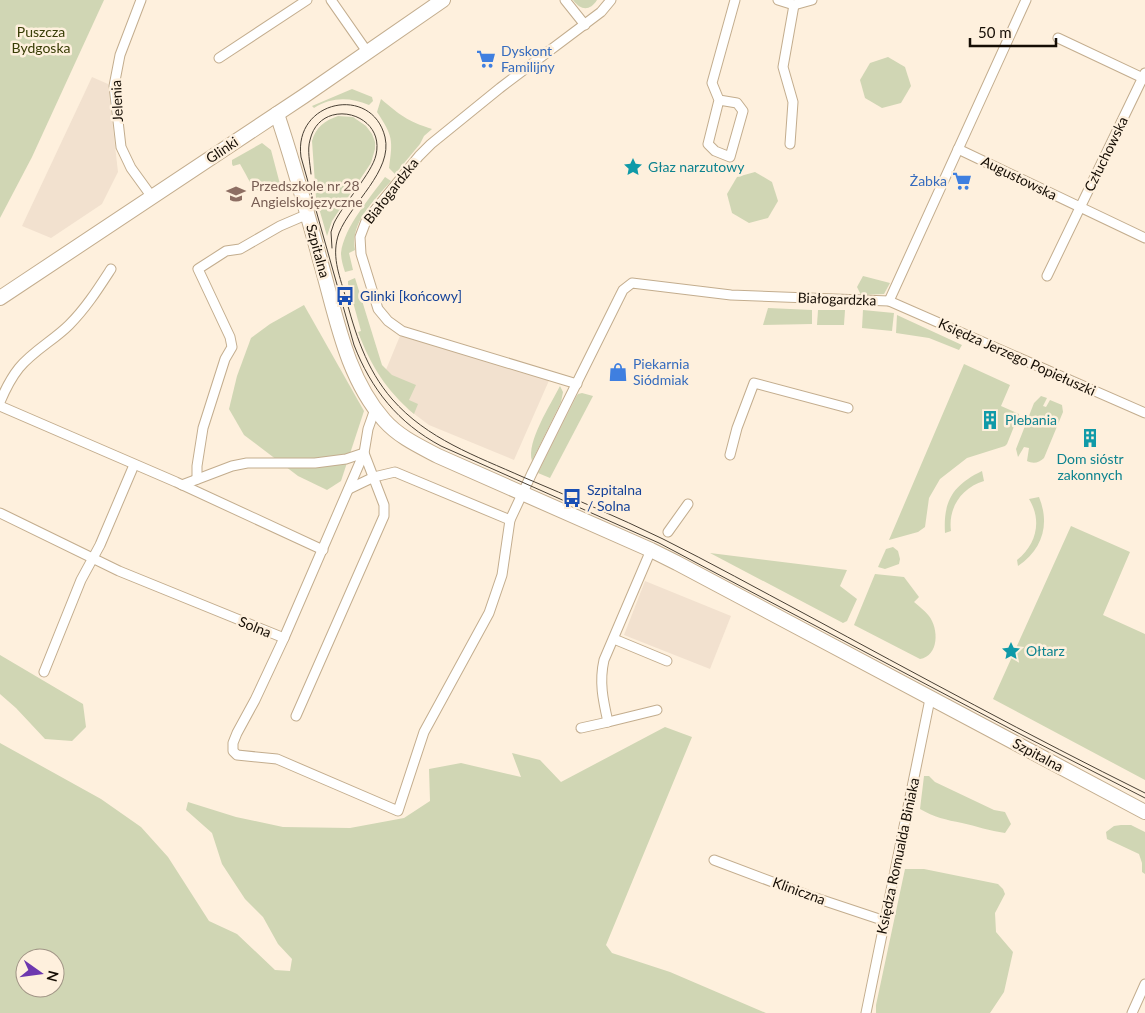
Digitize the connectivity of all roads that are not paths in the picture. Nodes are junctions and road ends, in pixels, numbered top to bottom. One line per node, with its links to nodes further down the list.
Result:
1 (141, 0): 21 (street, Jelenia)
2 (307, 0): 15 (street)
3 (331, 0): 14 (street)
4 (443, 0): 14 (street, Glinki)
5 (565, 0): 12 (street)
6 (611, 0): 12 (street, Białogardzka)
7 (735, 0): 17 (street)
8 (778, 0): 11 (street)
9 (812, 0): 11 (street)
10 (1026, 0): 20 (street, Białogardzka)
11 (794, 5): 19 (street)
12 (585, 25): 29 (street, Białogardzka)
13 (1058, 38): 16 (street)
14 (368, 53): 18 (street, Glinki)
15 (219, 58)
16 (1144, 77): 22 (street, Człuchowska)
17 (719, 100): 17 (street)
18 (277, 114): 21 (street, Glinki); 23 (street, Szpitalna)
19 (790, 144)
20 (958, 148): 22 (street, Augustowska); 28 (street, Białogardzka)
21 (152, 197): 27 (street, Glinki)
22 (1081, 207): 24 (street, Augustowska); 26 (street)
23 (308, 214): 33 (street, Szpitalna); 39 (street)
24 (1145, 238)
25 (111, 268): 30 (street)
26 (1047, 276)
27 (0, 298)
28 (889, 301): 29 (street, Białogardzka); 34 (street, Księdza Jerzego Popiełuszki)
29 (577, 384): 42 (street, Białogardzka)
30 (0, 402)
31 (0, 406): 37 (street)
32 (848, 408): 36 (street)
33 (375, 409): 35 (street, Solna); 42 (street, Szpitalna)
34 (1145, 413)
35 (364, 453): 38 (street); 39 (street); 41 (street, Solna)
36 (730, 455)
37 (134, 465): 40 (street); 49 (street)
38 (374, 477): 41 (street); 45 (street); 56 (street)
39 (197, 479): 40 (street)
40 (182, 485): 47 (street)
41 (349, 489): 47 (street, Solna)
42 (522, 494): 45 (street, Białogardzka); 48 (street, Szpitalna)
43 (688, 504): 46 (street)
44 (0, 514): 49 (street, Solna)
45 (510, 520): 50 (street, Białogardzka)
46 (668, 532)
47 (323, 550): 50 (street, Solna)
48 (651, 550): 51 (street); 54 (street, Szpitalna)
49 (92, 558): 50 (street, Solna); 53 (street)
50 (284, 638)
51 (614, 639): 52 (street); 57 (street)
52 (667, 661)
53 (44, 672)
54 (930, 699): 59 (street, Szpitalna); 61 (street, Księdza Romualda Biniaka)
55 (657, 710): 57 (street)
56 (296, 716)
57 (608, 722): 58 (street)
58 (581, 728)
59 (1145, 812)
60 (714, 860): 61 (street, Kliniczna)
61 (885, 921): 63 (street, Księdza Romualda Biniaka)
62 (1145, 984): 64 (street)
63 (866, 1013)
64 (1132, 1013)

